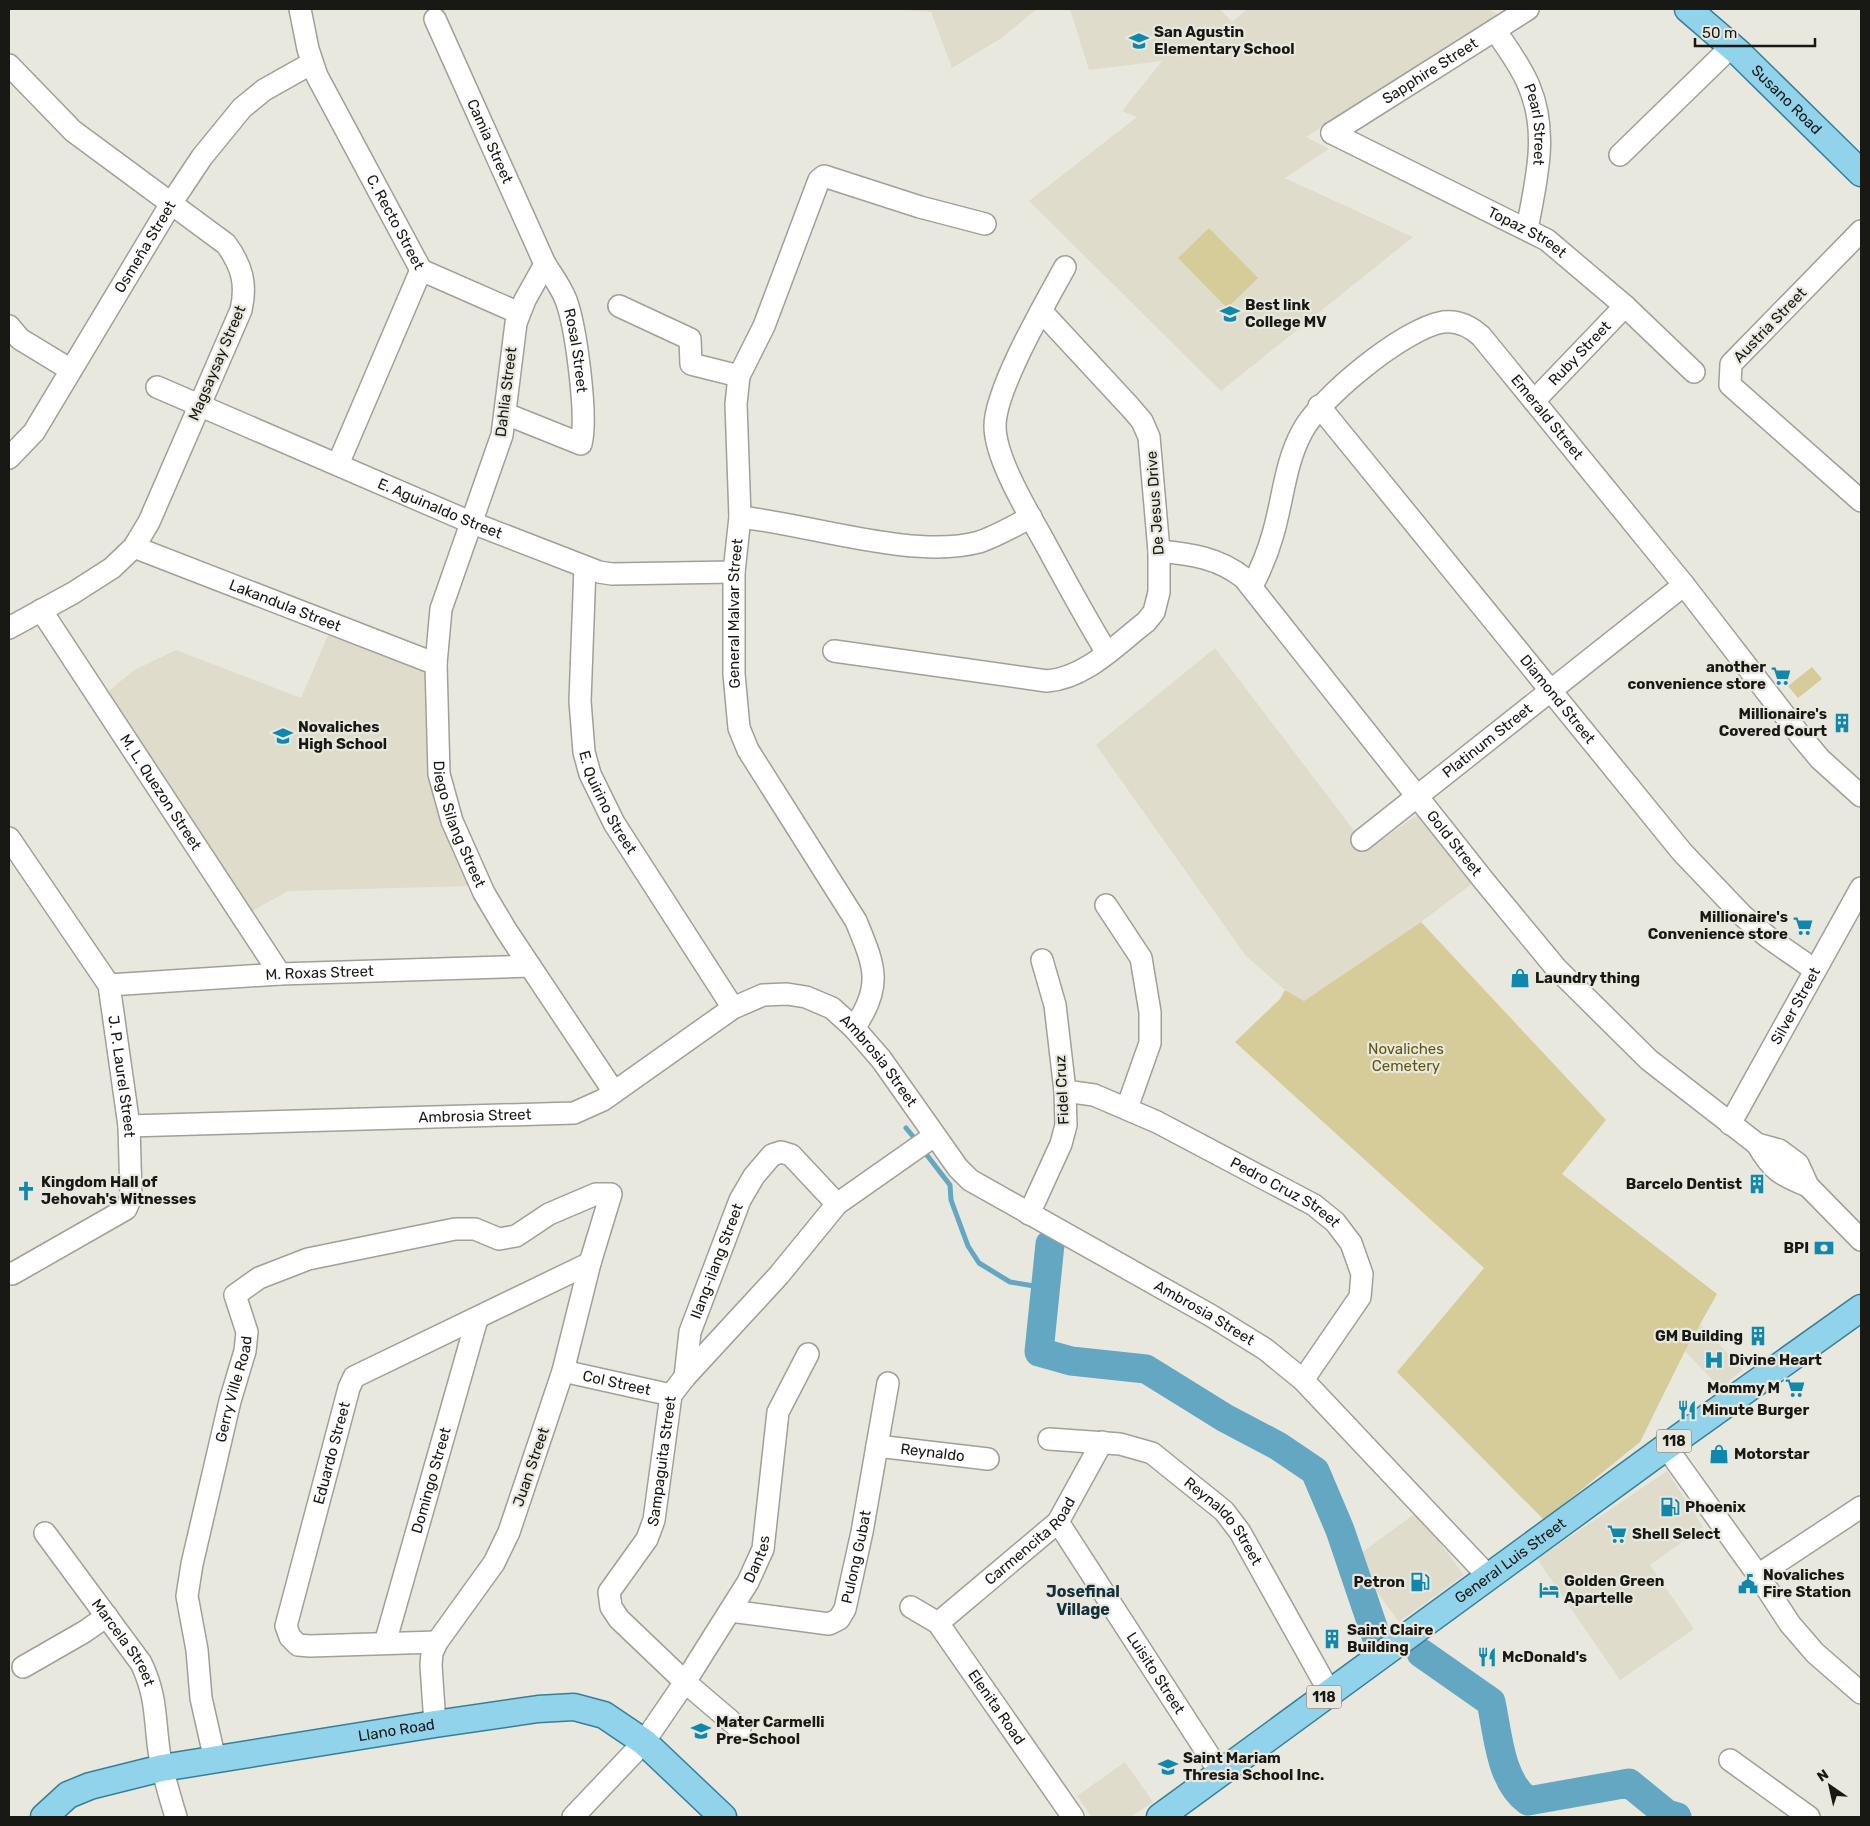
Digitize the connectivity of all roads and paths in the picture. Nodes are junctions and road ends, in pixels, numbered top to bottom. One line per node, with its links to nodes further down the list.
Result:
1 (300, 9): 7 (street, C. Recto Street)
2 (1528, 9): 5 (street, Sapphire Street)
3 (1688, 9): 6 (main road, Susano Road)
4 (435, 19): 16 (street, Camia Street)
5 (1496, 30): 9 (street, Sapphire Street); 14 (street, Pearl Street)
6 (1732, 46): 10 (street); 11 (main road, Susano Road)
7 (312, 63): 12 (street, Osmeña Street); 18 (street, C. Recto Street)
8 (9, 65): 12 (street, Magsaysay Street)
9 (1332, 133): 14 (street, Topaz Street)
10 (1620, 155)
11 (1861, 173)
12 (172, 202): 24 (street, Osmeña Street); 29 (street, Magsaysay Street)
13 (985, 224): 26 (street, General Malvar Street)
14 (1527, 229): 20 (street, Topaz Street)
15 (1861, 231): 34 (street, Austria Street)
16 (545, 264): 22 (street, Dahlia Street); 31 (street, Rosal Street)
17 (1065, 267): 21 (street)
18 (421, 270): 22 (street); 33 (street, C. Recto Street)
19 (619, 306): 26 (street)
20 (1625, 306): 25 (street, Topaz Street); 28 (street, Ruby Street)
21 (1041, 311): 36 (street); 39 (street, De Jesus Drive)
22 (519, 313): 31 (street, Dahlia Street)
23 (9, 326): 24 (street)
24 (71, 370): 32 (street, Osmeña Street)
25 (1694, 372)
26 (739, 376): 35 (street, General Malvar Street)
27 (157, 387): 29 (street, E. Aguinaldo Street)
28 (1534, 401): 30 (street, Emerald Street); 42 (street, Emerald Street)
29 (200, 404): 33 (street, E. Aguinaldo Street); 38 (street, Magsaysay Street)
30 (1319, 406): 43 (street, Emerald Street); 49 (street, Diamond Street)
31 (506, 414): 37 (street, Dahlia Street)
32 (9, 458)
33 (338, 464): 37 (street, E. Aguinaldo Street)
34 (1861, 502)
35 (740, 517): 36 (street); 41 (street, General Malvar Street)
36 (1031, 517): 47 (street)
37 (470, 522): 40 (street, E. Aguinaldo Street); 48 (street, Diego Silang Street)
38 (134, 547): 44 (street, Magsaysay Street); 48 (street, Lakandula Street)
39 (1159, 551): 43 (street, Gold Street); 47 (street, De Jesus Drive)
40 (585, 567): 41 (street, E. Aguinaldo Street); 61 (street, E. Quirino Street)
41 (734, 572): 62 (street, General Malvar Street)
42 (1684, 585): 49 (street, Platinum Street); 51 (street, Emerald Street)
43 (1252, 586): 50 (street, Gold Street)
44 (42, 610): 45 (street, Magsaysay Street); 59 (street, M. L. Quezon Street)
45 (9, 628)
46 (834, 651): 47 (street, De Jesus Drive)
47 (1107, 653)
48 (436, 664): 57 (street, Diego Silang Street)
49 (1551, 691): 50 (street, Platinum Street); 58 (street, Diamond Street)
50 (1417, 796): 53 (street, Platinum Street); 66 (street, Gold Street)
51 (1861, 796)
52 (9, 838): 60 (street, J. P. Laurel Street)
53 (1362, 840)
54 (1861, 888): 58 (street, Silver Street)
55 (1106, 905): 65 (street)
56 (1042, 960): 63 (street, Fidel Cruz)
57 (530, 966): 59 (street, M. Roxas Street); 64 (street, Diego Silang Street)
58 (1816, 970): 66 (street, Silver Street)
59 (280, 974): 60 (street, M. Roxas Street)
60 (109, 985): 67 (street, J. P. Laurel Street)
61 (733, 1008): 62 (street, Ambrosia Street); 64 (street, Ambrosia Street)
62 (854, 1028): 68 (street, Ambrosia Street)
63 (1066, 1090): 65 (street, Pedro Cruz Street); 71 (street, Fidel Cruz)
64 (614, 1092): 67 (street, Ambrosia Street)
65 (1127, 1108): 80 (street, Pedro Cruz Street)
66 (1730, 1124): 72 (street, Gold Street)
67 (129, 1126): 74 (street, J. P. Laurel Street)
68 (929, 1139): 70 (street, Sampaguita Street); 71 (street, Ambrosia Street)
69 (611, 1194): 73 (street, Juan Street); 106 (street, Gerry Ville Road)
70 (837, 1204): 79 (street, Sampaguita Street); 79 (street, Ilang-ilang Street)
71 (1029, 1214): 80 (street, Ambrosia Street)
72 (1861, 1240)
73 (590, 1262): 76 (street, Eduardo Street); 78 (street, Juan Street)
74 (9, 1274)
75 (1861, 1308): 86 (main road, General Luis Street / 118)
76 (478, 1319): 98 (street, Domingo Street); 98 (street, Eduardo Street)
77 (808, 1354): 94 (street, Dantes)
78 (563, 1371): 82 (street, Col Street); 97 (street, Juan Street)
79 (685, 1376): 82 (street, Sampaguita Street)
80 (1302, 1380): 92 (street, Ambrosia Street)
81 (888, 1383): 85 (street, Pulong Gubat)
82 (671, 1395): 100 (street, Sampaguita Street)
83 (1049, 1439): 84 (street, Reynaldo Street)
84 (1102, 1442): 89 (street, Carmencita Road); 102 (street, Reynaldo Street)
85 (877, 1446): 87 (street, Reynaldo); 94 (street, Pulong Gubat)
86 (1666, 1447): 91 (street); 92 (main road, General Luis Street / 118)
87 (988, 1459)
88 (1861, 1507): 91 (street)
89 (1058, 1522): 96 (street, Carmencita Road); 109 (street, Luisito Street)
90 (45, 1532): 95 (street, Marcela Street)
91 (1758, 1575): 101 (street)
92 (1489, 1578): 102 (main road, General Luis Street / 118)
93 (911, 1607): 96 (street, Elenita Road)
94 (730, 1611): 100 (street, Dantes)
95 (107, 1616): 99 (street); 108 (street, Marcela Street)
96 (938, 1623): 114 (street, Elenita Road)
97 (437, 1642): 98 (street, Eduardo Street); 103 (street, Juan Street)
98 (385, 1643)
99 (22, 1667)
100 (685, 1682): 104 (street, Sampaguita Street); 105 (street, Dantes)
101 (1861, 1692)
102 (1330, 1693): 109 (main road, General Luis Street / 118)
103 (435, 1724): 105 (main road, Llano Road); 106 (main road, Llano Road)
104 (740, 1729)
105 (644, 1742): 112 (street, Dantes); 113 (main road, Llano Road)
106 (215, 1760): 108 (main road, Llano Road)
107 (1730, 1760): 116 (street)
108 (162, 1768): 110 (main road, Llano Road); 111 (street, Marcela Street)
109 (1221, 1774): 115 (main road, General Luis Street / 118)
110 (44, 1817)
111 (176, 1817)
112 (573, 1817)
113 (723, 1817)
114 (1073, 1817)
115 (1160, 1817)
116 (1809, 1817)

